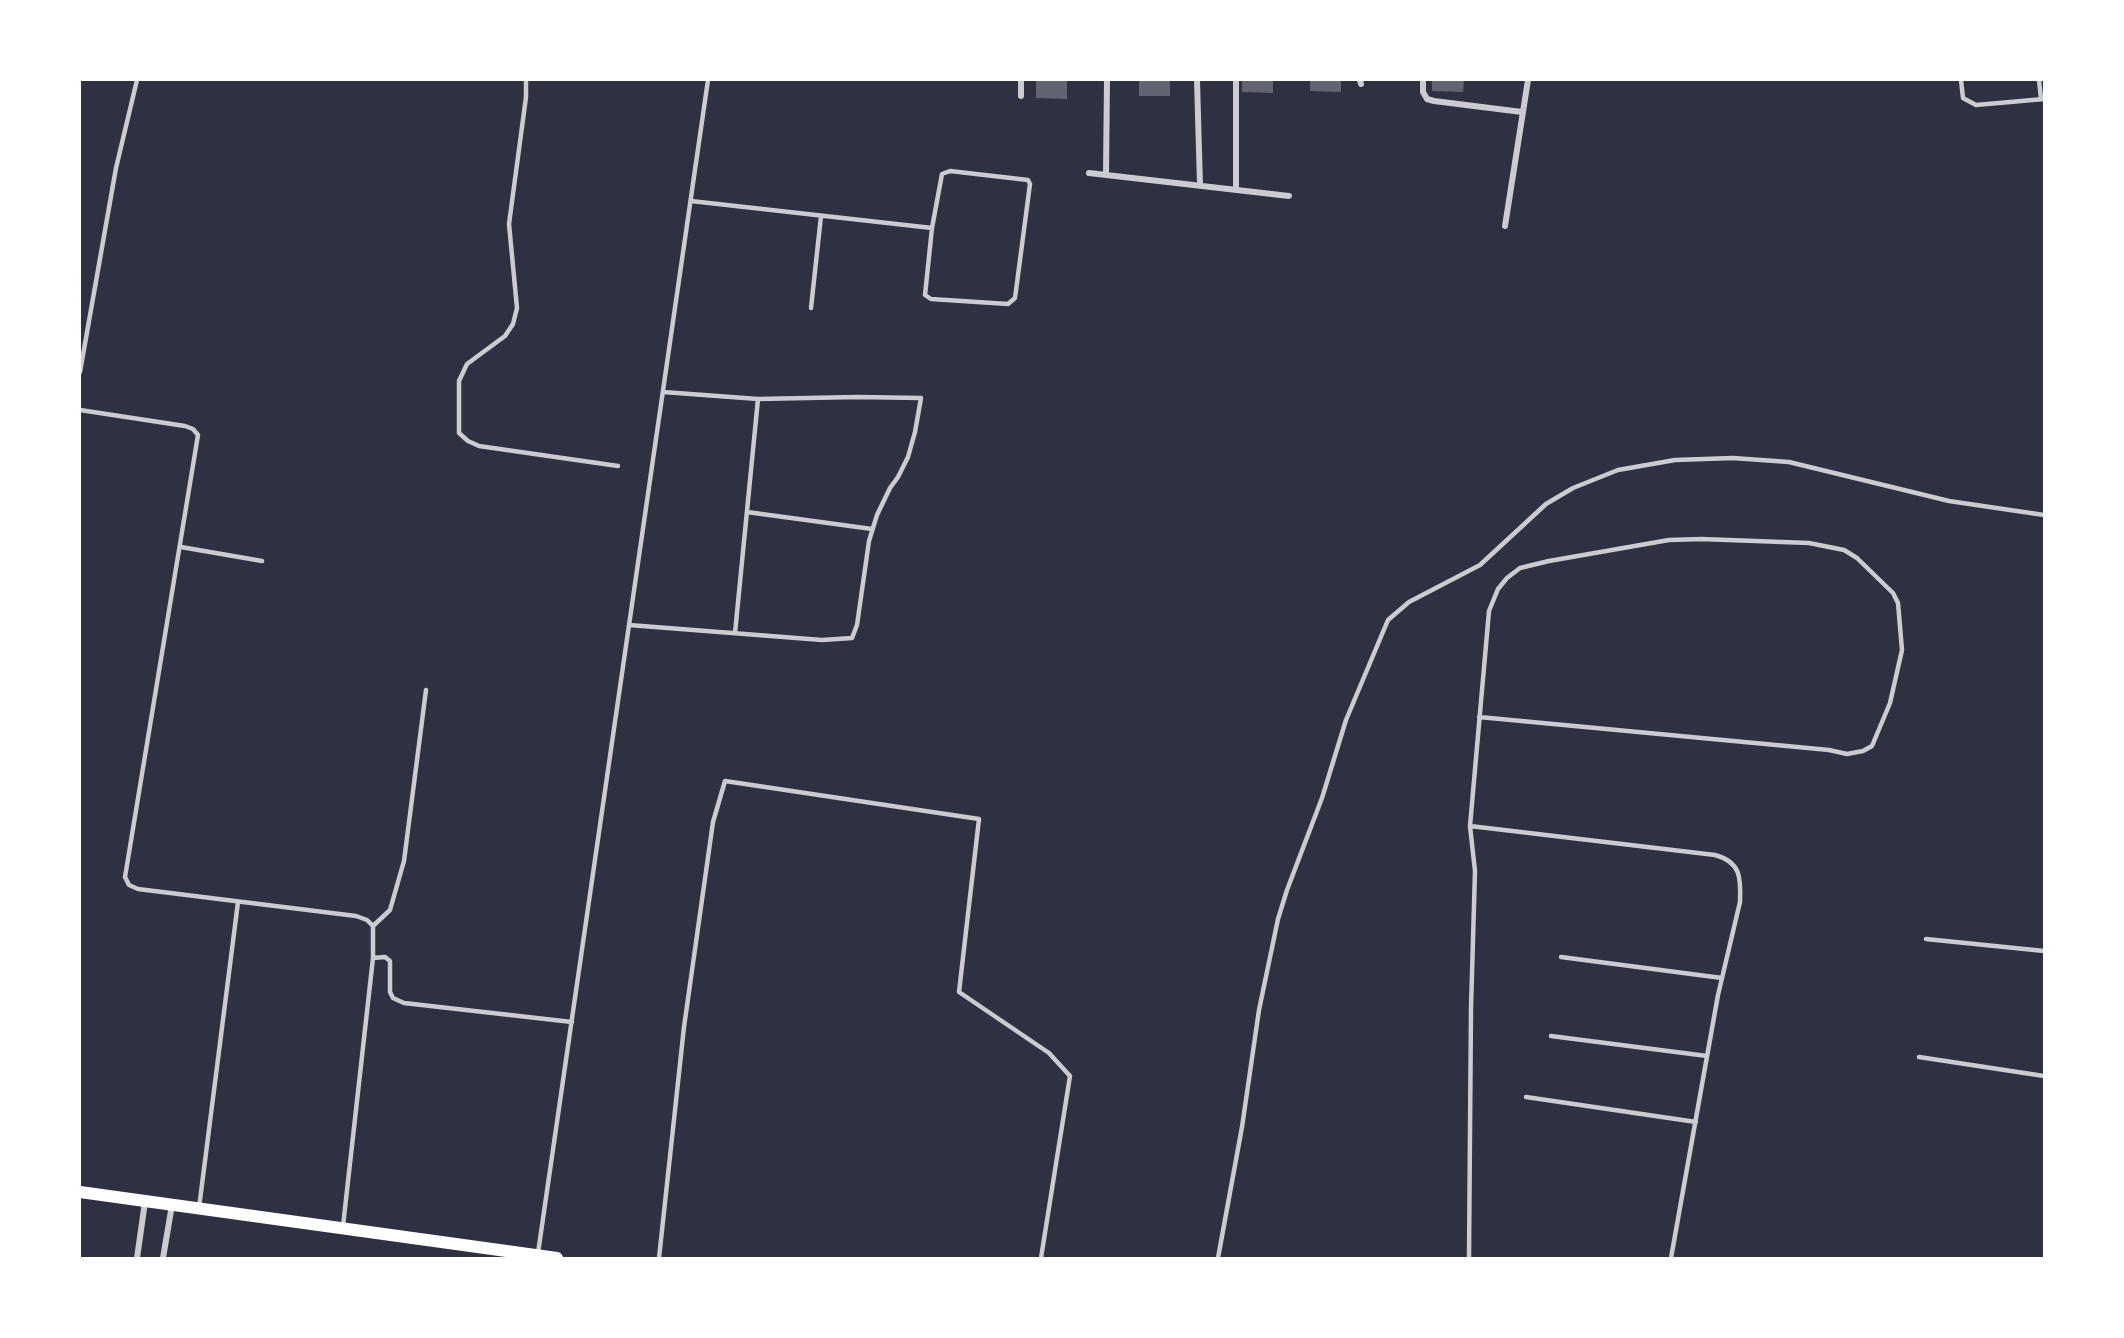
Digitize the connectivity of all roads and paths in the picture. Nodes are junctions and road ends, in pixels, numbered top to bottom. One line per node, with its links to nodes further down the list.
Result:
1 (137, 80): 25 (lane)
2 (526, 80): 29 (lane)
3 (708, 80): 20 (lane)
4 (1022, 80): 12 (street)
5 (1107, 80): 16 (street)
6 (1197, 80): 17 (street)
7 (1236, 80): 18 (street)
8 (1423, 80): 14 (street)
9 (1528, 80): 14 (street)
10 (1961, 80): 13 (lane)
11 (2039, 80): 13 (lane)
12 (1021, 96)
13 (2043, 99)
14 (1522, 112): 22 (street)
15 (1089, 173): 16 (street)
16 (1106, 174): 17 (street)
17 (1200, 185): 18 (street)
18 (1236, 190): 19 (street)
19 (1289, 196)
20 (691, 201): 21 (lane); 26 (lane)
21 (821, 216): 23 (lane); 24 (lane)
22 (1505, 226)
23 (932, 228): 23 (lane)
24 (811, 308)
25 (80, 372)
26 (663, 392): 27 (lane); 35 (lane)
27 (758, 399): 30 (lane); 32 (lane)
28 (80, 410): 33 (lane)
29 (618, 466)
30 (747, 512): 32 (lane); 36 (lane)
31 (2044, 515): 65 (lane)
32 (872, 529): 36 (lane)
33 (181, 547): 34 (lane); 40 (lane)
34 (262, 561)
35 (629, 625): 36 (lane); 47 (lane)
36 (735, 633)
37 (426, 690): 41 (lane)
38 (1479, 717): 38 (lane); 39 (lane)
39 (1470, 826): 46 (lane); 66 (lane)
40 (238, 902): 41 (lane); 57 (lane)
41 (373, 926): 45 (lane)
42 (1926, 939): 43 (lane)
43 (2044, 951)
44 (1561, 957): 46 (lane)
45 (373, 958): 47 (lane); 58 (lane)
46 (1722, 978): 49 (lane)
47 (572, 1022): 59 (lane)
48 (1551, 1036): 49 (lane)
49 (1707, 1056): 53 (lane)
50 (1919, 1057): 51 (lane)
51 (2044, 1076)
52 (1526, 1097): 53 (lane)
53 (1696, 1122): 67 (lane)
54 (80, 1192): 55 (main road)
55 (145, 1202): 56 (main road); 60 (street)
56 (172, 1205): 57 (main road); 61 (street)
57 (200, 1208): 58 (main road)
58 (342, 1229): 59 (main road)
59 (538, 1256): 62 (main road)
60 (137, 1258)
61 (163, 1258)
62 (557, 1258)
63 (658, 1258): 64 (lane)
64 (1041, 1258)
65 (1218, 1258)
66 (1469, 1258)
67 (1671, 1258)

